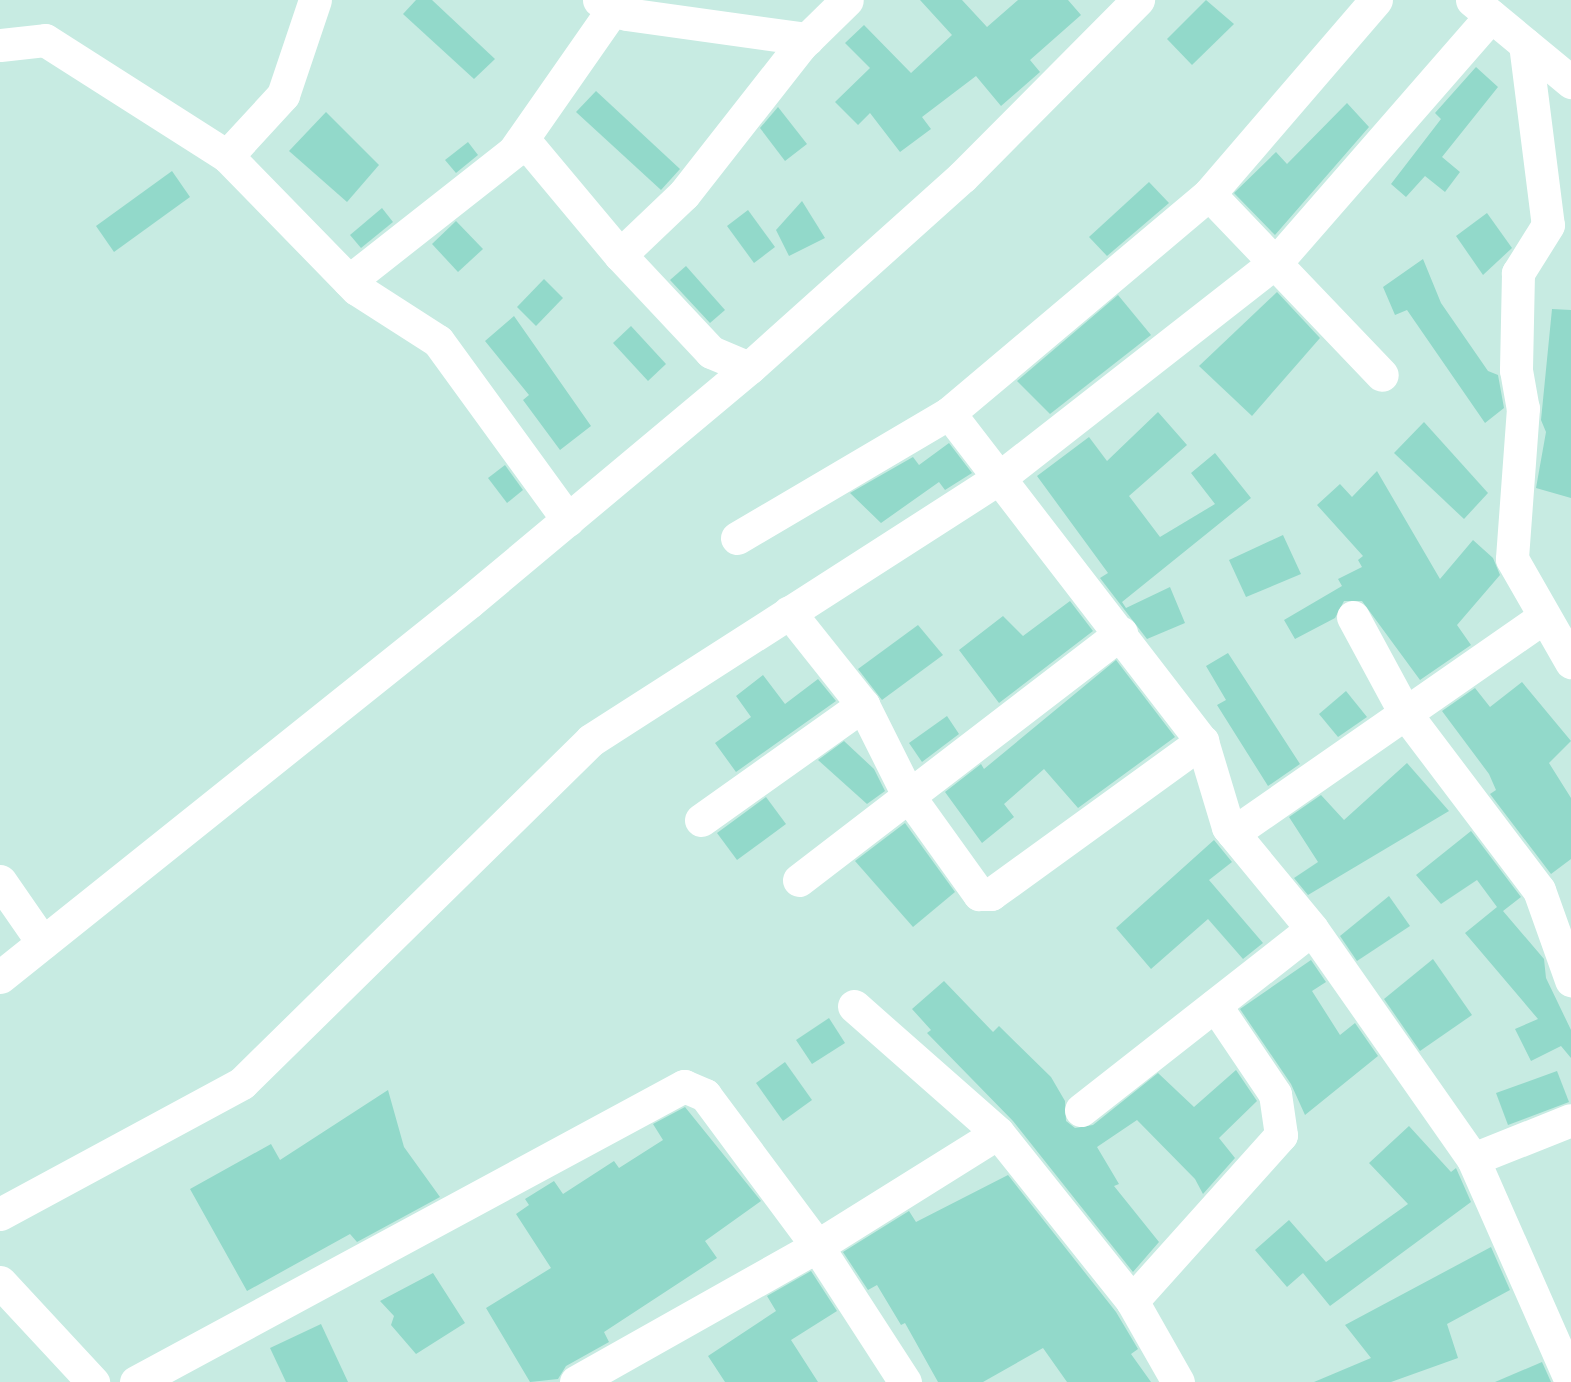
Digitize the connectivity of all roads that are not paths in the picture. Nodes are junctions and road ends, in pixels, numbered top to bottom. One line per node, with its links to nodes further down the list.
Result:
1 (315, 0): 12 (street)
2 (847, 0): 7 (street)
3 (1138, 0): 17 (street)
4 (1376, 0): 13 (street)
5 (606, 4): 7 (street); 11 (street)
6 (1481, 8): 8 (street); 15 (street)
7 (807, 39): 14 (street)
8 (1525, 44): 10 (street); 25 (street)
9 (0, 45): 12 (street)
10 (1571, 82)
11 (523, 140): 14 (street); 16 (street)
12 (227, 156): 16 (street)
13 (1209, 194): 15 (street); 19 (street)
14 (620, 255): 17 (street)
15 (1278, 260): 18 (street); 20 (street)
16 (349, 281): 21 (street)
17 (749, 368): 21 (street)
18 (1382, 375)
19 (949, 413): 20 (street); 22 (street)
20 (999, 478): 23 (street); 26 (street)
21 (568, 520): 37 (street)
22 (736, 537)
23 (789, 612): 28 (street); 46 (street)
24 (1353, 617): 29 (street)
25 (1544, 617): 27 (street); 29 (street)
26 (1121, 633): 30 (street); 31 (street)
27 (1571, 662)
28 (863, 705): 31 (street); 32 (street)
29 (1405, 713): 33 (street); 39 (street)
30 (1202, 741): 31 (street); 33 (street)
31 (908, 795): 34 (street)
32 (701, 820)
33 (1233, 833): 36 (street)
34 (799, 880)
35 (0, 881): 37 (street)
36 (1312, 929): 40 (street); 45 (street)
37 (43, 943): 38 (street)
38 (0, 977)
39 (1571, 980)
40 (1215, 1005): 42 (street); 49 (street)
41 (854, 1006): 44 (street)
42 (1082, 1110)
43 (1571, 1120): 45 (street)
44 (998, 1133): 47 (street); 49 (street)
45 (1473, 1159): 51 (street)
46 (0, 1214)
47 (817, 1246): 52 (street); 53 (street); 54 (street)
48 (0, 1282): 50 (street)
49 (1132, 1302): 55 (street)
50 (81, 1378)
51 (1571, 1381)
52 (136, 1382)
53 (576, 1382)
54 (905, 1382)
55 (1178, 1382)

